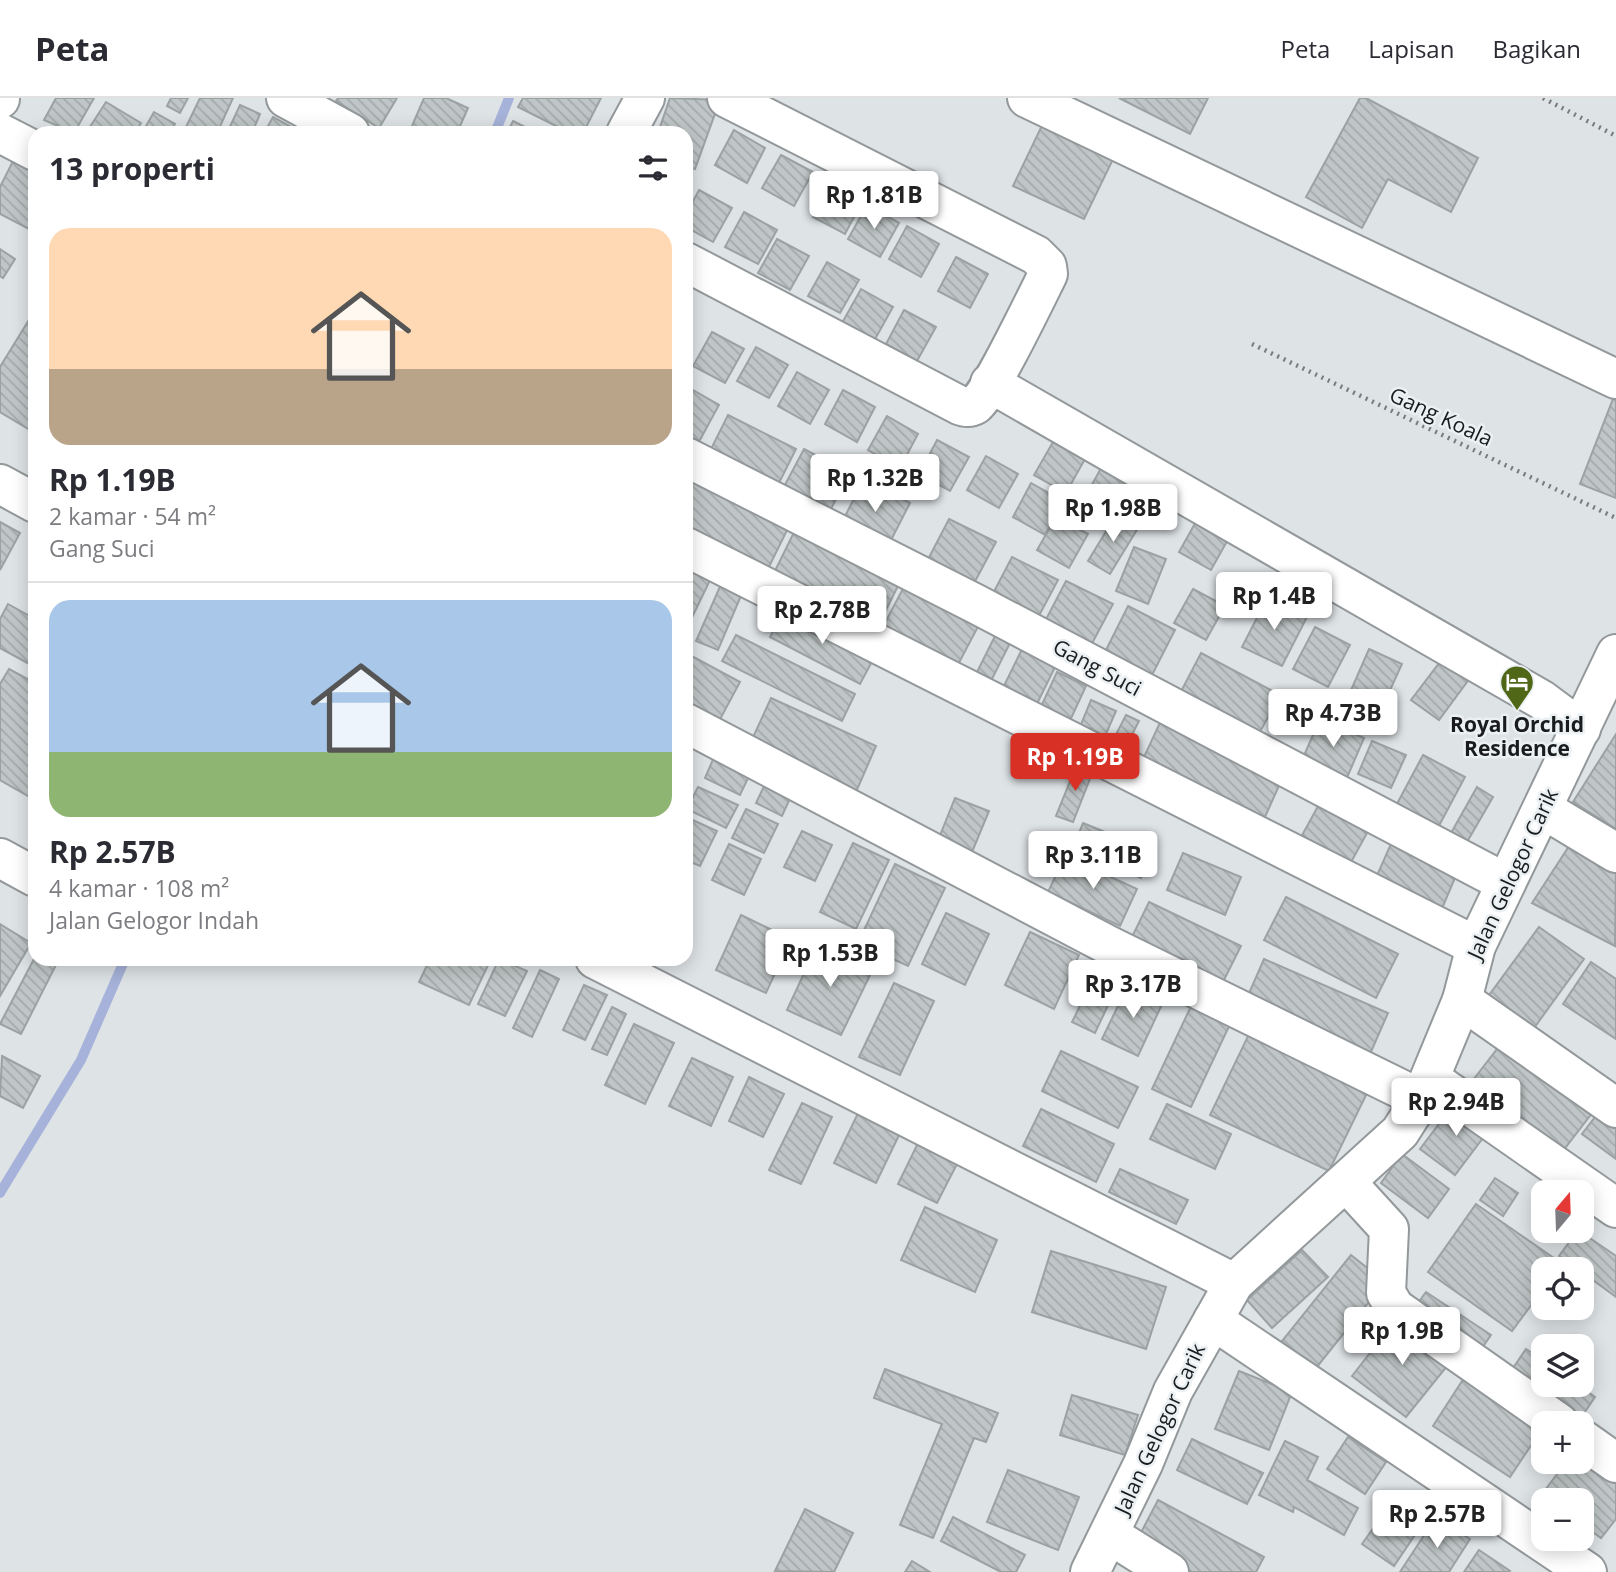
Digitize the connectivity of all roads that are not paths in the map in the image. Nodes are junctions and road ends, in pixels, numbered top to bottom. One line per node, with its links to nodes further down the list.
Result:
1 (286, 98): 5 (street)
2 (645, 98): 6 (street)
3 (727, 98): 11 (street)
4 (1027, 98): 10 (street)
5 (336, 126)
6 (630, 126)
7 (0, 133): 8 (street)
8 (28, 147)
9 (693, 266): 11 (street)
10 (1616, 379)
11 (990, 383): 18 (street)
12 (693, 461): 23 (street, Gang Suci)
13 (0, 484): 14 (street)
14 (28, 499)
15 (693, 551): 24 (street)
16 (1616, 654): 18 (street, Jalan Gelogor Carik)
17 (693, 727): 27 (street)
18 (1581, 729): 19 (street, Jalan Gelogor Carik)
19 (1543, 809): 20 (street); 23 (street, Jalan Gelogor Carik)
20 (1616, 853)
21 (0, 858): 22 (street)
22 (28, 873)
23 (1507, 883): 24 (street, Jalan Gelogor Carik)
24 (1476, 946): 26 (street, Jalan Gelogor Carik)
25 (609, 966): 31 (street)
26 (1462, 1000): 27 (street, Jalan Gelogor Carik); 28 (street)
27 (1426, 1089): 29 (street, Jalan Gelogor Carik); 30 (street)
28 (1616, 1108)
29 (1347, 1183): 31 (street, Jalan Gelogor Carik); 33 (street)
30 (1616, 1208)
31 (1234, 1283): 32 (street, Jalan Gelogor Carik)
32 (1213, 1320): 36 (street, Jalan Gelogor Carik); 39 (street)
33 (1542, 1411)
34 (1594, 1447): 35 (street)
35 (1616, 1463)
36 (1110, 1535): 37 (street, Jalan Gelogor Carik); 38 (street)
37 (1090, 1572)
38 (1169, 1572)
39 (1587, 1572)

